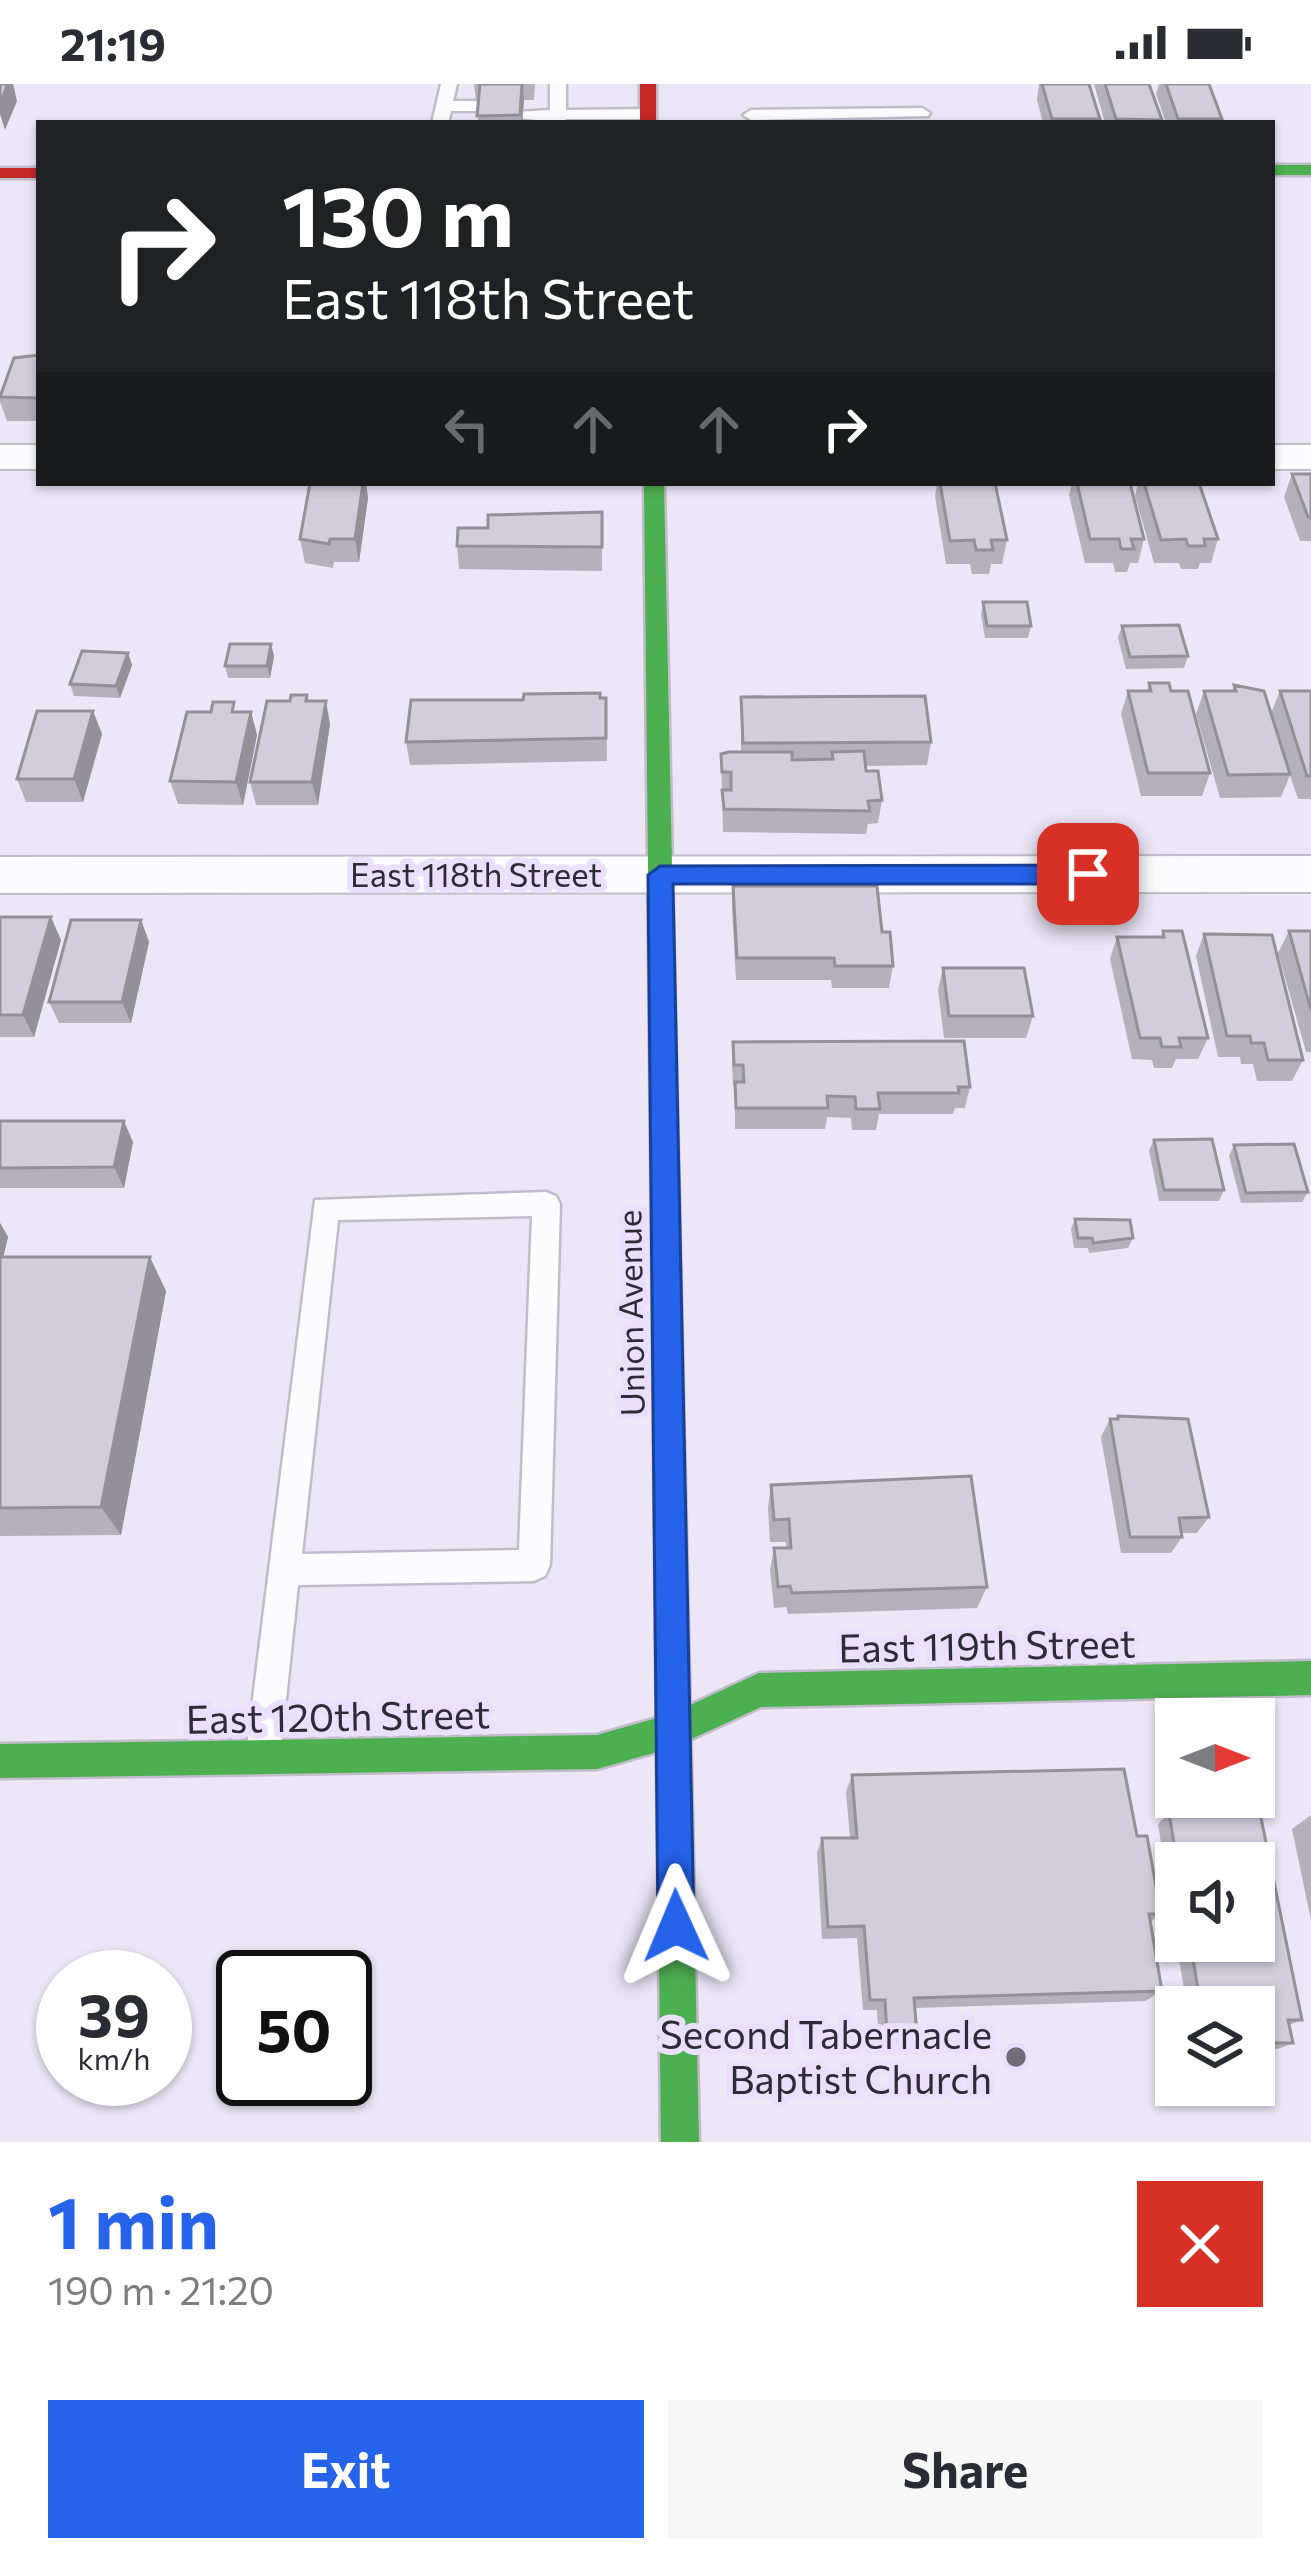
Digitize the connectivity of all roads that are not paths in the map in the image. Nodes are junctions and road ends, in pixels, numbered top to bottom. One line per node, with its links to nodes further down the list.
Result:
1 (542, 84): 2 (lane)
2 (558, 84): 10 (lane)
3 (647, 84): 12 (main road)
4 (449, 85): 5 (lane); 9 (lane)
5 (466, 85)
6 (482, 111): 9 (lane)
7 (523, 111): 10 (lane)
8 (922, 111): 11 (lane)
9 (442, 115)
10 (558, 115): 12 (lane)
11 (751, 115)
12 (648, 118)
13 (1275, 170): 14 (main road)
14 (1311, 170)
15 (0, 173): 16 (main road)
16 (36, 173)
17 (0, 457): 18 (street)
18 (36, 457)
19 (1275, 457): 20 (street)
20 (1311, 457)
21 (654, 486): 24 (main road, Union Avenue)
22 (1311, 874): 24 (street, East 118th Street)
23 (0, 875): 24 (street, East 118th Street)
24 (660, 875): 27 (main road, Union Avenue)
25 (283, 1570): 25 (lane); 28 (lane)
26 (1311, 1678): 27 (main road, East 119th Street)
27 (674, 1730): 28 (main road, East 120th Street); 30 (main road, Union Avenue)
28 (263, 1757): 29 (main road, East 120th Street)
29 (0, 1761)
30 (680, 2142)

